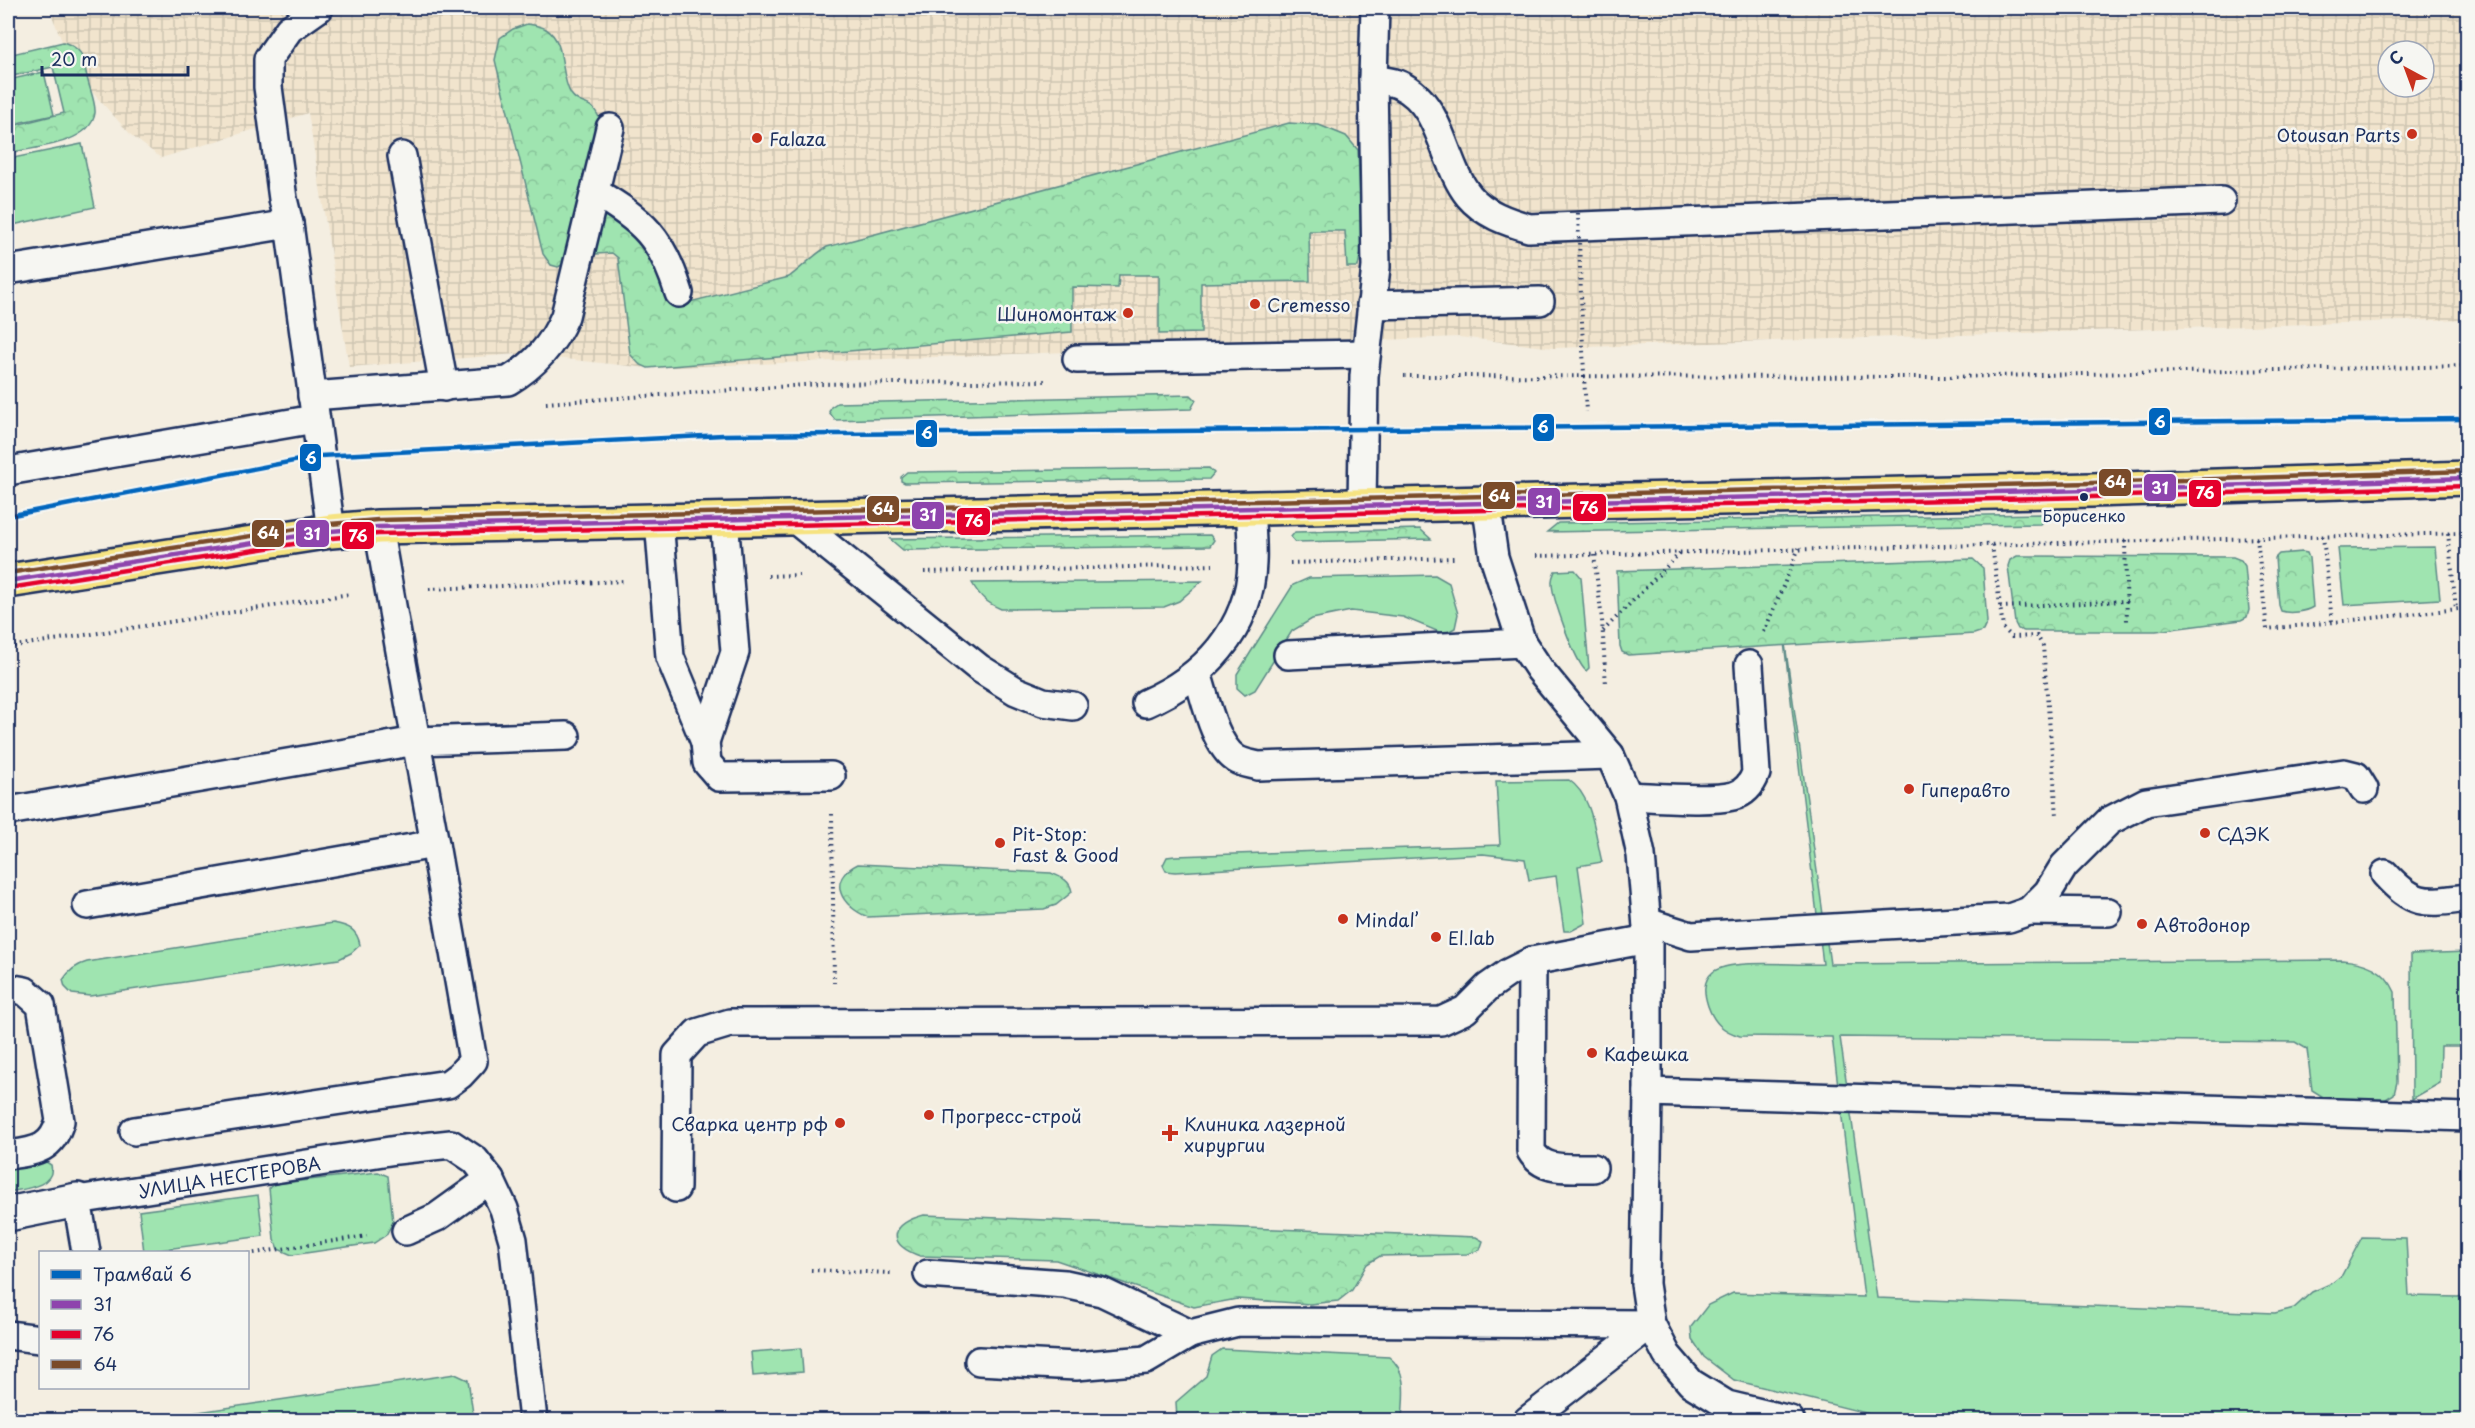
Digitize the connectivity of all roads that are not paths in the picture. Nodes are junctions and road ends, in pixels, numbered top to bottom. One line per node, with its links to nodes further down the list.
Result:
1 (319, 8): 8 (lane)
2 (1375, 8): 3 (lane)
3 (1373, 79): 7 (lane); 12 (lane)
4 (610, 128): 6 (lane)
5 (402, 156): 15 (lane)
6 (595, 192): 10 (lane); 15 (lane)
7 (2221, 201)
8 (289, 224): 9 (lane); 16 (lane)
9 (8, 270)
10 (679, 293)
11 (1540, 301): 12 (lane)
12 (1371, 304): 13 (lane)
13 (1366, 354): 14 (lane); 20 (lane)
14 (1077, 359)
15 (444, 387): 16 (lane)
16 (314, 408): 17 (lane); 26 (lane)
17 (8, 471)
18 (2468, 478): 19 (main road)
19 (1485, 502): 20 (main road); 28 (lane)
20 (1362, 505): 21 (main road)
21 (1250, 508): 22 (main road); 31 (lane)
22 (793, 518): 23 (main road); 33 (lane)
23 (724, 519): 24 (main road); 36 (lane)
24 (659, 520): 25 (main road); 36 (lane)
25 (378, 527): 26 (main road); 35 (lane)
26 (331, 531): 27 (main road)
27 (8, 581)
28 (1522, 643): 29 (lane); 37 (lane)
29 (1288, 655)
30 (1749, 665): 40 (lane)
31 (1197, 673): 32 (lane); 37 (lane)
32 (1146, 703)
33 (1073, 706)
34 (566, 736): 35 (lane)
35 (416, 741): 41 (lane); 42 (lane)
36 (705, 742): 38 (lane)
37 (1610, 755): 40 (lane)
38 (831, 776)
39 (2364, 789): 46 (lane)
40 (1628, 796): 48 (lane)
41 (8, 811)
42 (435, 844): 45 (lane); 53 (lane)
43 (2385, 874): 44 (lane)
44 (2468, 898)
45 (87, 905)
46 (2029, 911): 47 (lane); 48 (lane)
47 (2108, 912)
48 (1648, 931): 49 (lane); 51 (lane)
49 (1532, 961): 55 (lane); 57 (lane)
50 (8, 988): 54 (lane)
51 (1648, 1092): 52 (lane); 63 (lane)
52 (2468, 1117)
53 (134, 1131)
54 (8, 1155)
55 (1593, 1168)
56 (490, 1179): 58 (lane, УЛИЦА НЕСТЕРОВА); 60 (lane); 68 (lane)
57 (676, 1188)
58 (77, 1200): 59 (street, УЛИЦА НЕСТЕРОВА); 61 (lane)
59 (8, 1215)
60 (406, 1231)
61 (86, 1251)
62 (928, 1274): 64 (lane)
63 (1652, 1324): 64 (lane); 69 (lane); 70 (lane)
64 (1190, 1334): 67 (lane)
65 (8, 1335): 66 (lane)
66 (39, 1339)
67 (979, 1361)
68 (533, 1420)
69 (1528, 1420)
70 (1790, 1420)

